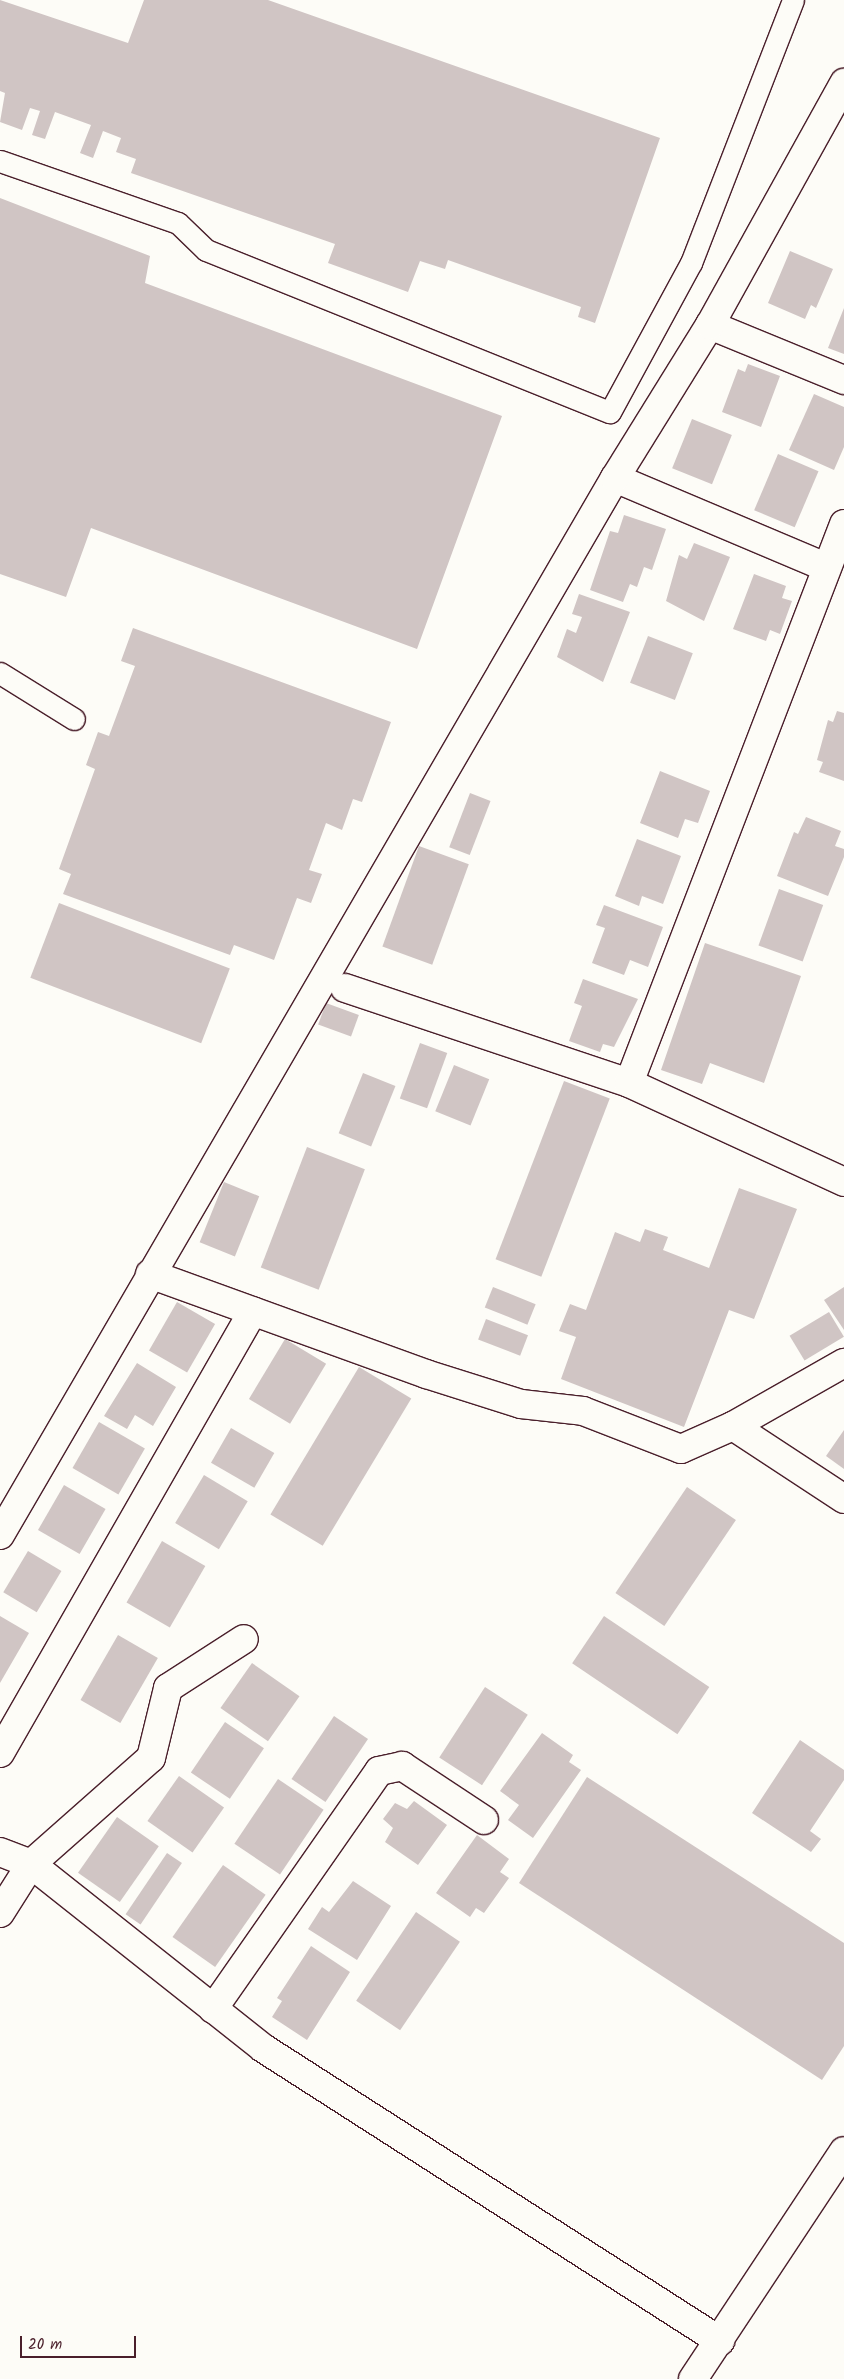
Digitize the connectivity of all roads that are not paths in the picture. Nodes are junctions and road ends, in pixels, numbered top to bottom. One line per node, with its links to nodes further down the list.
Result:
1 (793, 0): 3 (lane)
2 (844, 83): 4 (street)
3 (0, 161)
4 (710, 325): 5 (street); 6 (street)
5 (844, 380)
6 (615, 478): 8 (street); 14 (street)
7 (844, 524): 8 (street)
8 (826, 567): 12 (street)
9 (0, 673): 10 (lane)
10 (74, 719)
11 (345, 988): 12 (street)
12 (630, 1083): 13 (street)
13 (844, 1182)
14 (150, 1274): 15 (street); 19 (street)
15 (253, 1311): 17 (street); 21 (street)
16 (844, 1363): 17 (street)
17 (733, 1426): 18 (street)
18 (844, 1498)
19 (0, 1535)
20 (244, 1639): 24 (street)
21 (0, 1753)
22 (484, 1820): 26 (street)
23 (0, 1852): 24 (street)
24 (31, 1864): 25 (street); 26 (street)
25 (0, 1913)
26 (212, 2009): 28 (street)
27 (844, 2151): 28 (street)
28 (720, 2342): 29 (street)
29 (693, 2379)

